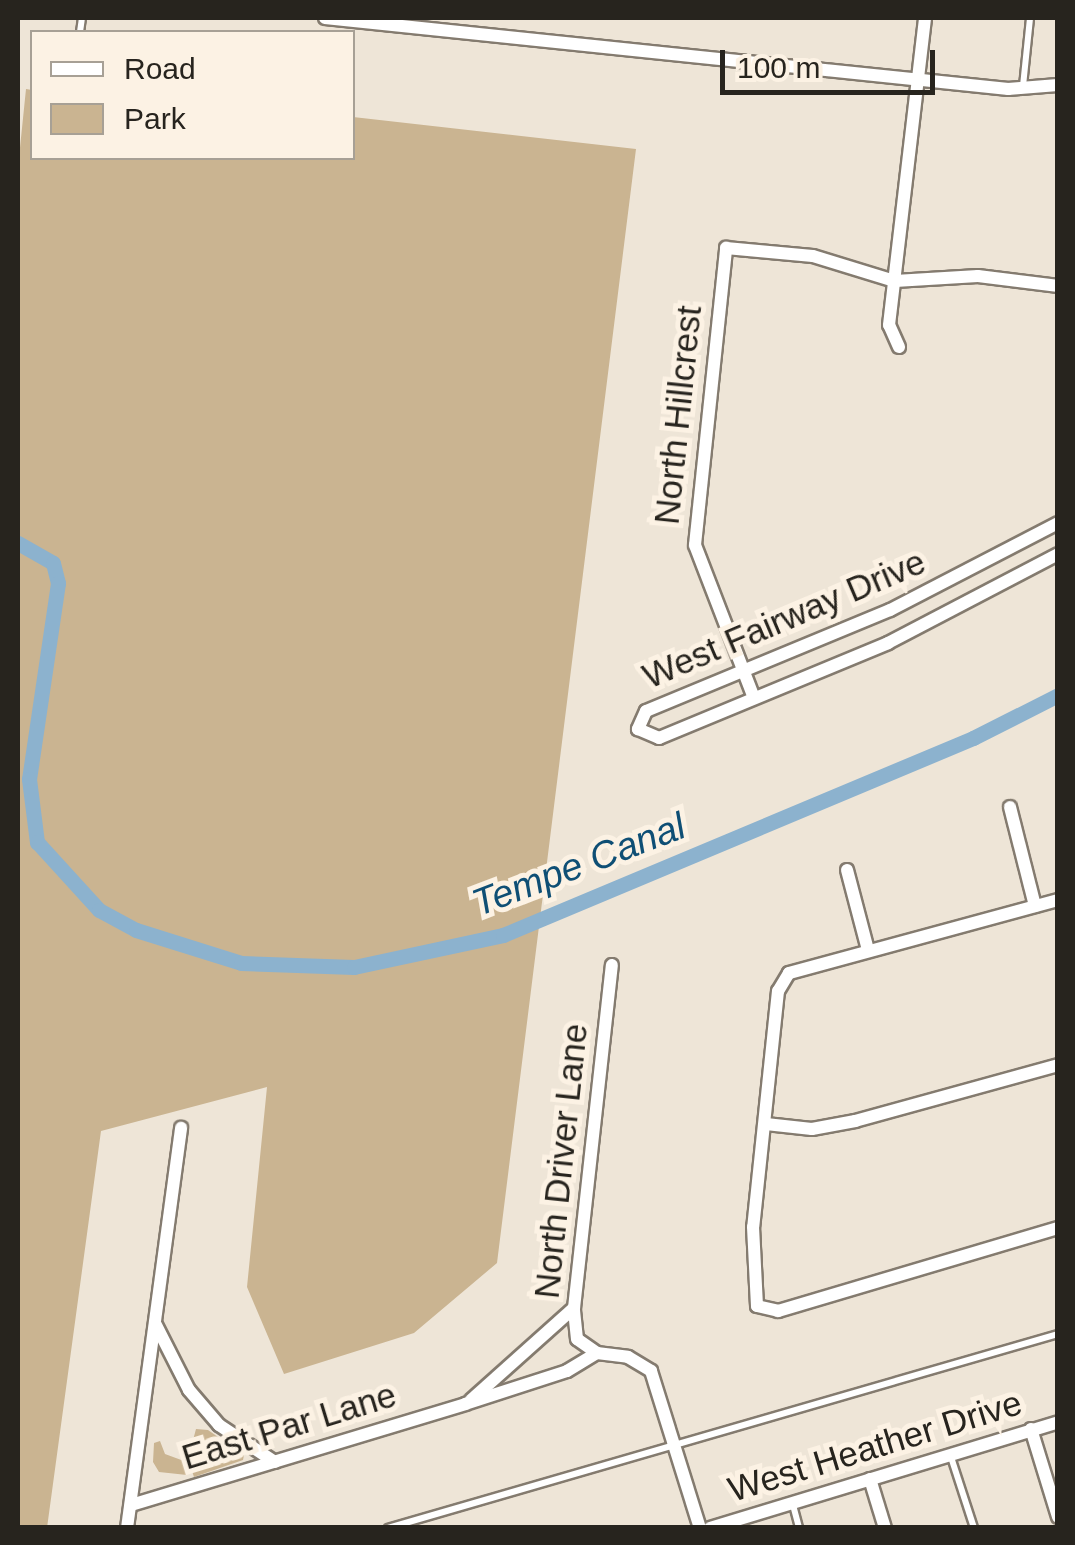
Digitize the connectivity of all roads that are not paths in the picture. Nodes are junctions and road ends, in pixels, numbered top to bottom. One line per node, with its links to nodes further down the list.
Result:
1 (325, 18): 4 (street)
2 (925, 18): 5 (street)
3 (1030, 18): 7 (lane)
4 (351, 19): 5 (street)
5 (918, 80): 7 (street); 8 (street)
6 (1058, 84): 7 (street)
7 (1023, 88)
8 (894, 281): 9 (street); 10 (street); 13 (street, North Hillcrest)
9 (1058, 286)
10 (899, 347)
11 (1058, 523): 13 (street, West Fairway Drive)
12 (1058, 554): 14 (street, West Fairway Drive)
13 (744, 672): 14 (street, North Hillcrest); 14 (street, West Fairway Drive)
14 (754, 698)
15 (1010, 807): 18 (street)
16 (847, 870): 19 (street)
17 (1058, 900): 18 (street)
18 (1036, 906): 19 (street)
19 (868, 950): 22 (street)
20 (612, 965): 25 (street, North Driver Lane)
21 (1058, 1065): 22 (street)
22 (766, 1124): 24 (street)
23 (181, 1128): 26 (street)
24 (1058, 1228)
25 (574, 1308): 28 (street, North Driver Lane); 29 (street, East Par Lane)
26 (155, 1323): 34 (street); 37 (street)
27 (1058, 1334): 32 (lane)
28 (597, 1353): 29 (street, East Par Lane); 32 (street)
29 (465, 1404): 34 (street, East Par Lane)
30 (1058, 1422): 31 (street, West Heather Drive)
31 (1031, 1429): 33 (street, West Heather Drive); 38 (street)
32 (674, 1441): 40 (lane); 41 (street)
33 (950, 1454): 35 (street, West Heather Drive); 45 (lane)
34 (274, 1462): 37 (street, East Par Lane)
35 (870, 1478): 36 (street, West Heather Drive); 44 (street)
36 (792, 1502): 42 (street, West Heather Drive); 43 (lane)
37 (131, 1505): 39 (street)
38 (1058, 1517)
39 (128, 1528)
40 (388, 1528)
41 (700, 1528)
42 (710, 1528)
43 (799, 1528)
44 (884, 1528)
45 (974, 1528)

